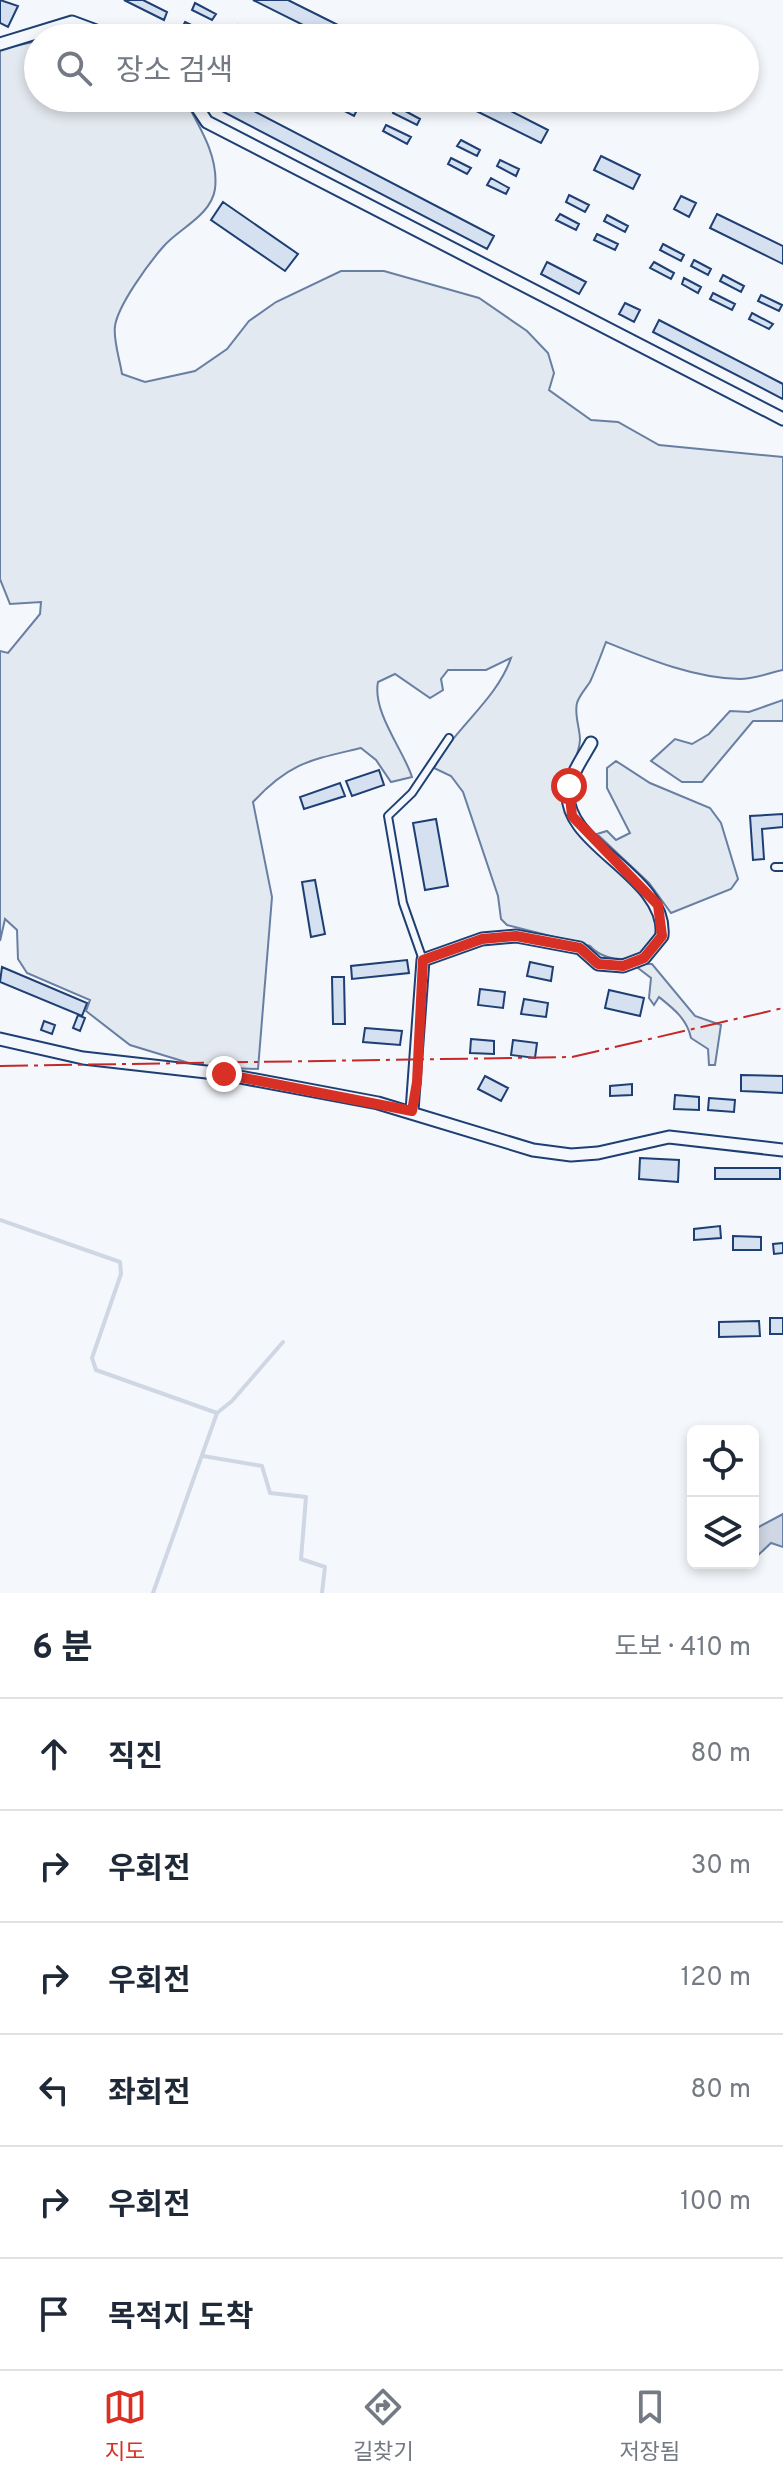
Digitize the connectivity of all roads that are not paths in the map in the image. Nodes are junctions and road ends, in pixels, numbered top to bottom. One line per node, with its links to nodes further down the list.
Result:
1 (24, 37): 2 (street)
2 (0, 44)
3 (200, 112): 4 (street)
4 (783, 419)
5 (449, 738): 7 (lane)
6 (591, 743): 7 (street)
7 (423, 960): 9 (street)
8 (0, 1039): 9 (street)
9 (412, 1111): 10 (street)
10 (783, 1150)

